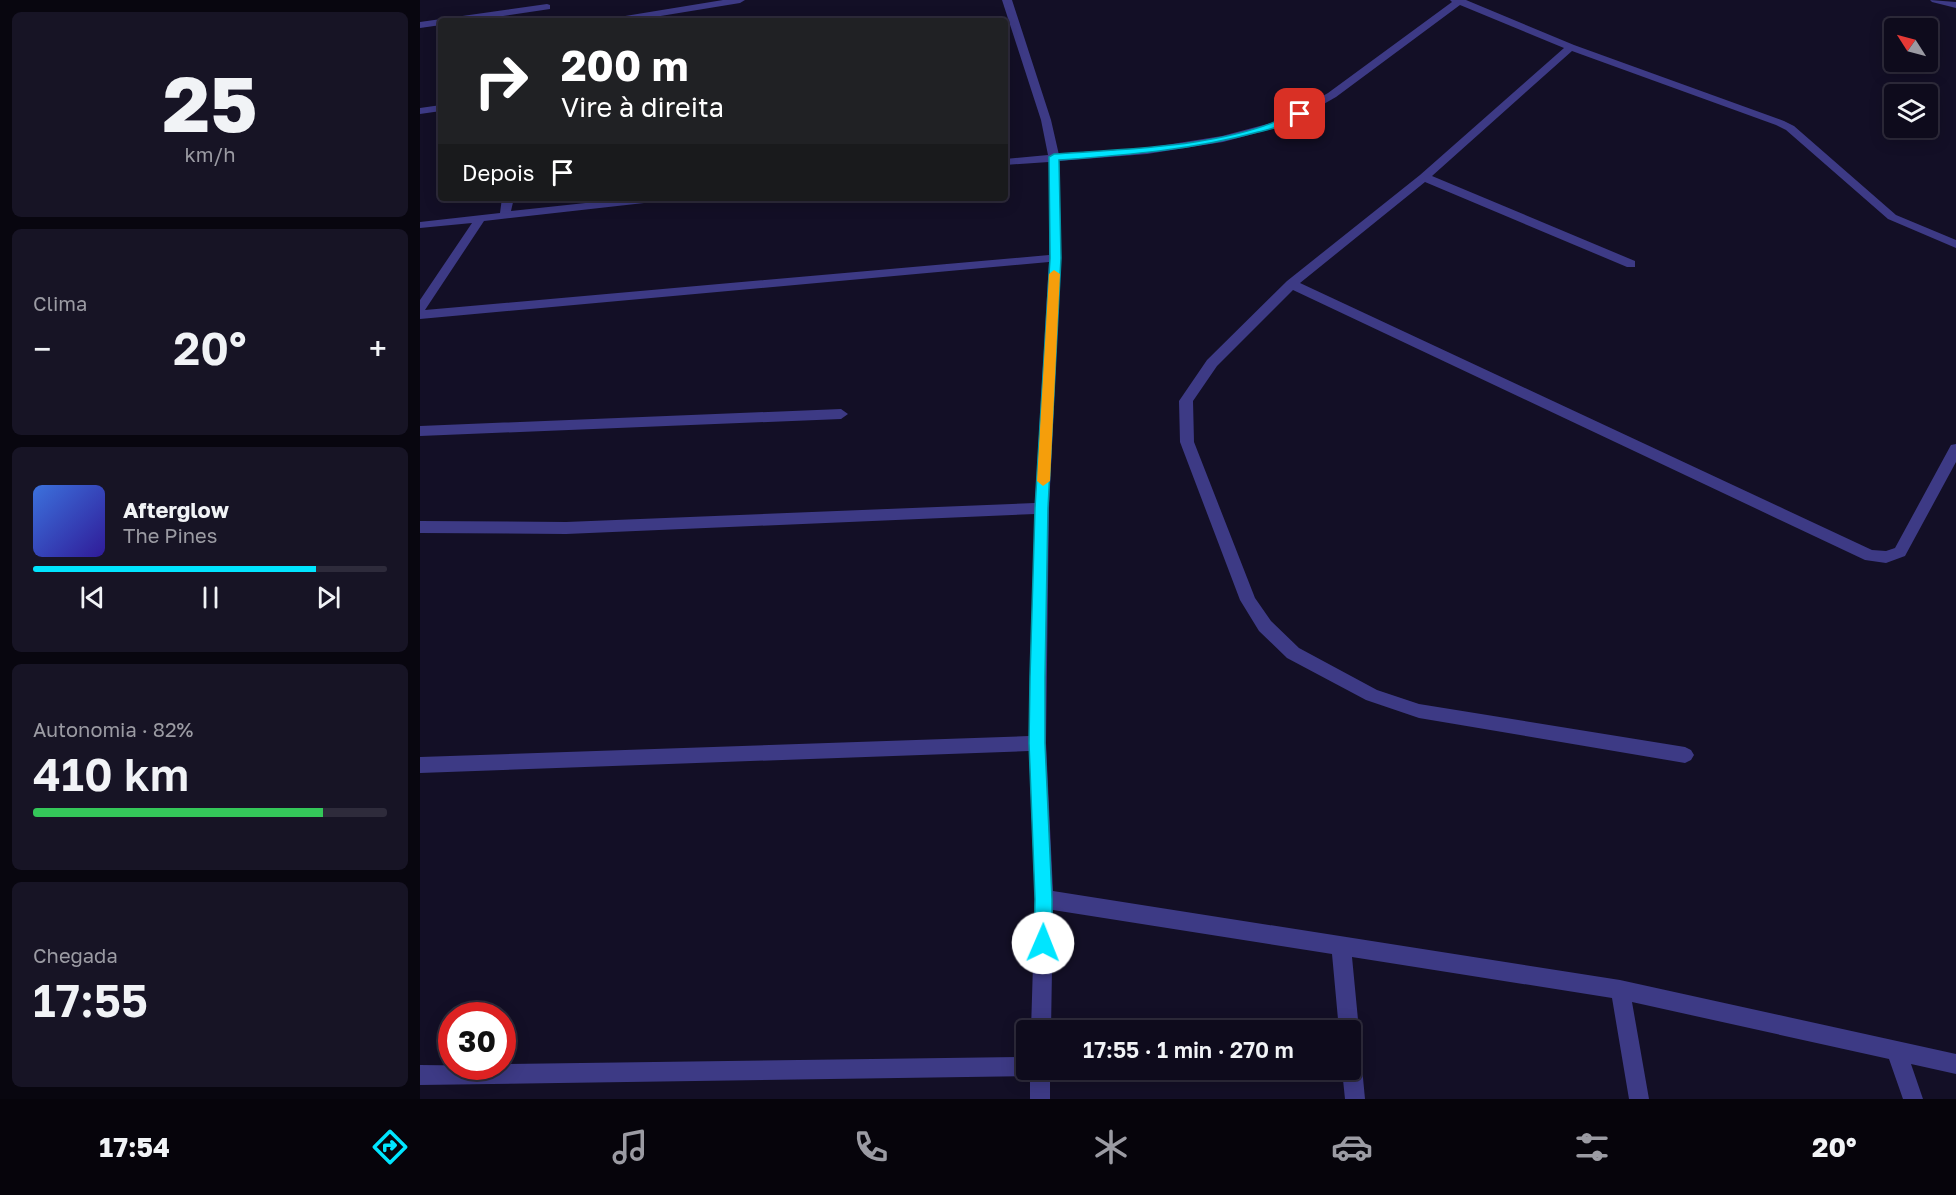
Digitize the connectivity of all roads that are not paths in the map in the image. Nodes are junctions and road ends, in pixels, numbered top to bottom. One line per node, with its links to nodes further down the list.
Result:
1 (740, 0): 8 (street)
2 (1007, 0): 14 (street)
3 (1935, 0): 6 (street)
4 (1458, 1): 11 (street); 14 (street)
5 (548, 4): 7 (street)
6 (1956, 5)
7 (466, 18)
8 (631, 18)
9 (438, 22): 10 (street)
10 (420, 25)
11 (1571, 47): 16 (street); 22 (street)
12 (438, 108): 13 (street)
13 (420, 111)
14 (1054, 157): 15 (street); 23 (street)
15 (1008, 162)
16 (1424, 177): 24 (street); 25 (street)
17 (507, 201): 19 (street)
18 (633, 201): 19 (street)
19 (505, 214): 20 (street)
20 (480, 219): 21 (street); 26 (street)
21 (420, 225)
22 (1956, 243)
23 (1055, 258): 27 (street); 31 (street)
24 (1631, 264)
25 (1291, 284): 30 (street); 34 (street)
26 (420, 309)
27 (420, 315)
28 (841, 414): 29 (street)
29 (420, 431)
30 (1956, 449)
31 (1042, 508): 32 (street); 33 (street)
32 (420, 527)
33 (1037, 743): 35 (street); 36 (street)
34 (1685, 754)
35 (420, 765)
36 (1044, 899): 37 (street); 39 (street)
37 (1341, 945): 38 (street); 40 (street)
38 (1620, 990): 41 (street); 49 (street)
39 (1041, 1020)
40 (1348, 1020)
41 (1896, 1051): 42 (street); 50 (street)
42 (1956, 1064)
43 (1016, 1067): 44 (street)
44 (420, 1075)
45 (1040, 1080): 47 (street)
46 (1353, 1080): 48 (street)
47 (1040, 1099)
48 (1355, 1099)
49 (1639, 1099)
50 (1913, 1099)

